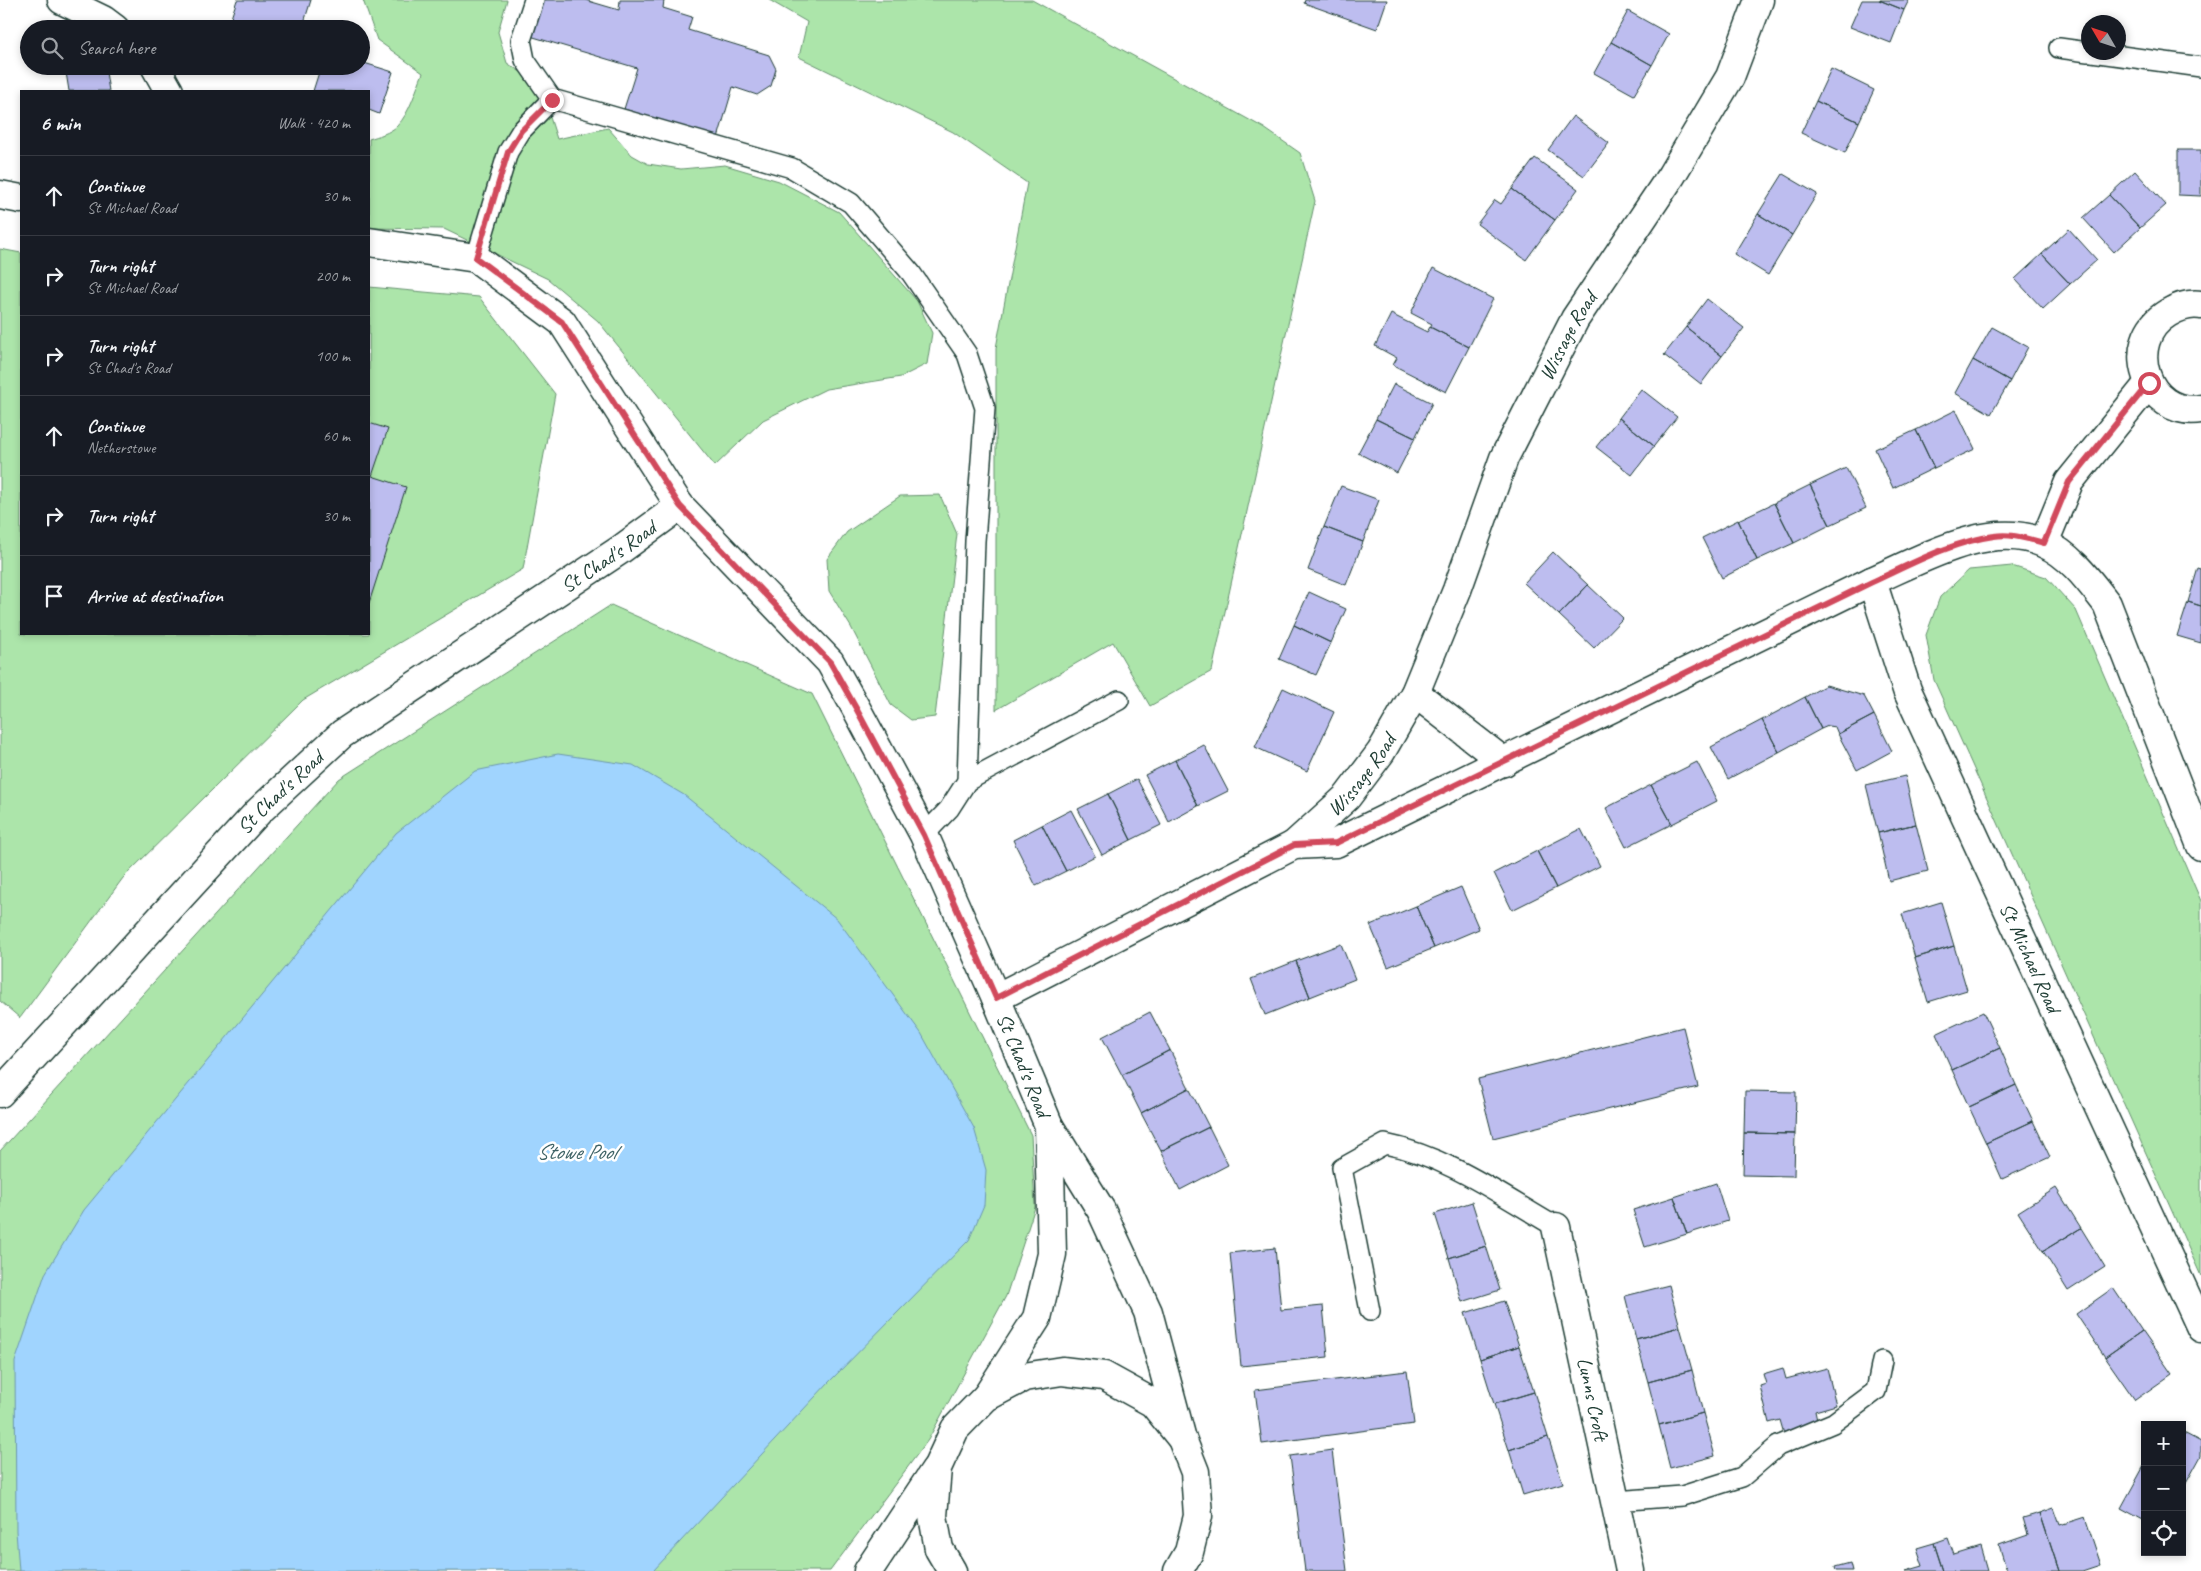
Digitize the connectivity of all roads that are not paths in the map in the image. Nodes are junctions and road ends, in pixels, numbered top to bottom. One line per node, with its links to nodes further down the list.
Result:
1 (62, 0): 4 (street)
2 (534, 0): 11 (lane)
3 (1759, 0): 22 (street, Wissage Road)
4 (103, 20)
5 (2059, 48): 6 (lane)
6 (2081, 51)
7 (2126, 57): 8 (lane)
8 (2201, 67)
9 (160, 75): 10 (street)
10 (167, 90)
11 (552, 100): 15 (lane); 25 (lane)
12 (0, 195): 13 (street)
13 (20, 199)
14 (370, 242): 15 (street)
15 (476, 258): 19 (street)
16 (2199, 300): 17 (street)
17 (2149, 383): 18 (street); 20 (street)
18 (2201, 409)
19 (680, 506): 26 (street, St Chad's Road); 30 (street, St Chad's Road)
20 (2044, 543): 21 (street); 28 (street)
21 (1872, 582): 24 (street); 34 (street, St Michael Road)
22 (1415, 693): 24 (street); 27 (street, Wissage Road)
23 (1119, 700): 25 (lane)
24 (1504, 762): 27 (street)
25 (967, 781): 26 (lane)
26 (924, 835): 29 (street, St Chad's Road)
27 (1294, 845): 29 (street)
28 (2201, 846)
29 (996, 998): 31 (street, St Chad's Road)
30 (0, 1093)
31 (1049, 1126): 36 (street, St Chad's Road); 37 (street, St Chad's Road)
32 (1556, 1227): 33 (lane); 39 (street, Lunns Croft)
33 (1370, 1311)
34 (2201, 1328)
35 (1882, 1361): 39 (lane)
36 (986, 1397): 37 (street); 38 (street)
37 (1182, 1439): 40 (street)
38 (937, 1468): 41 (street); 42 (street)
39 (1615, 1501): 43 (street, Lunns Croft)
40 (1186, 1565)
41 (868, 1571)
42 (952, 1571)
43 (1630, 1571)

